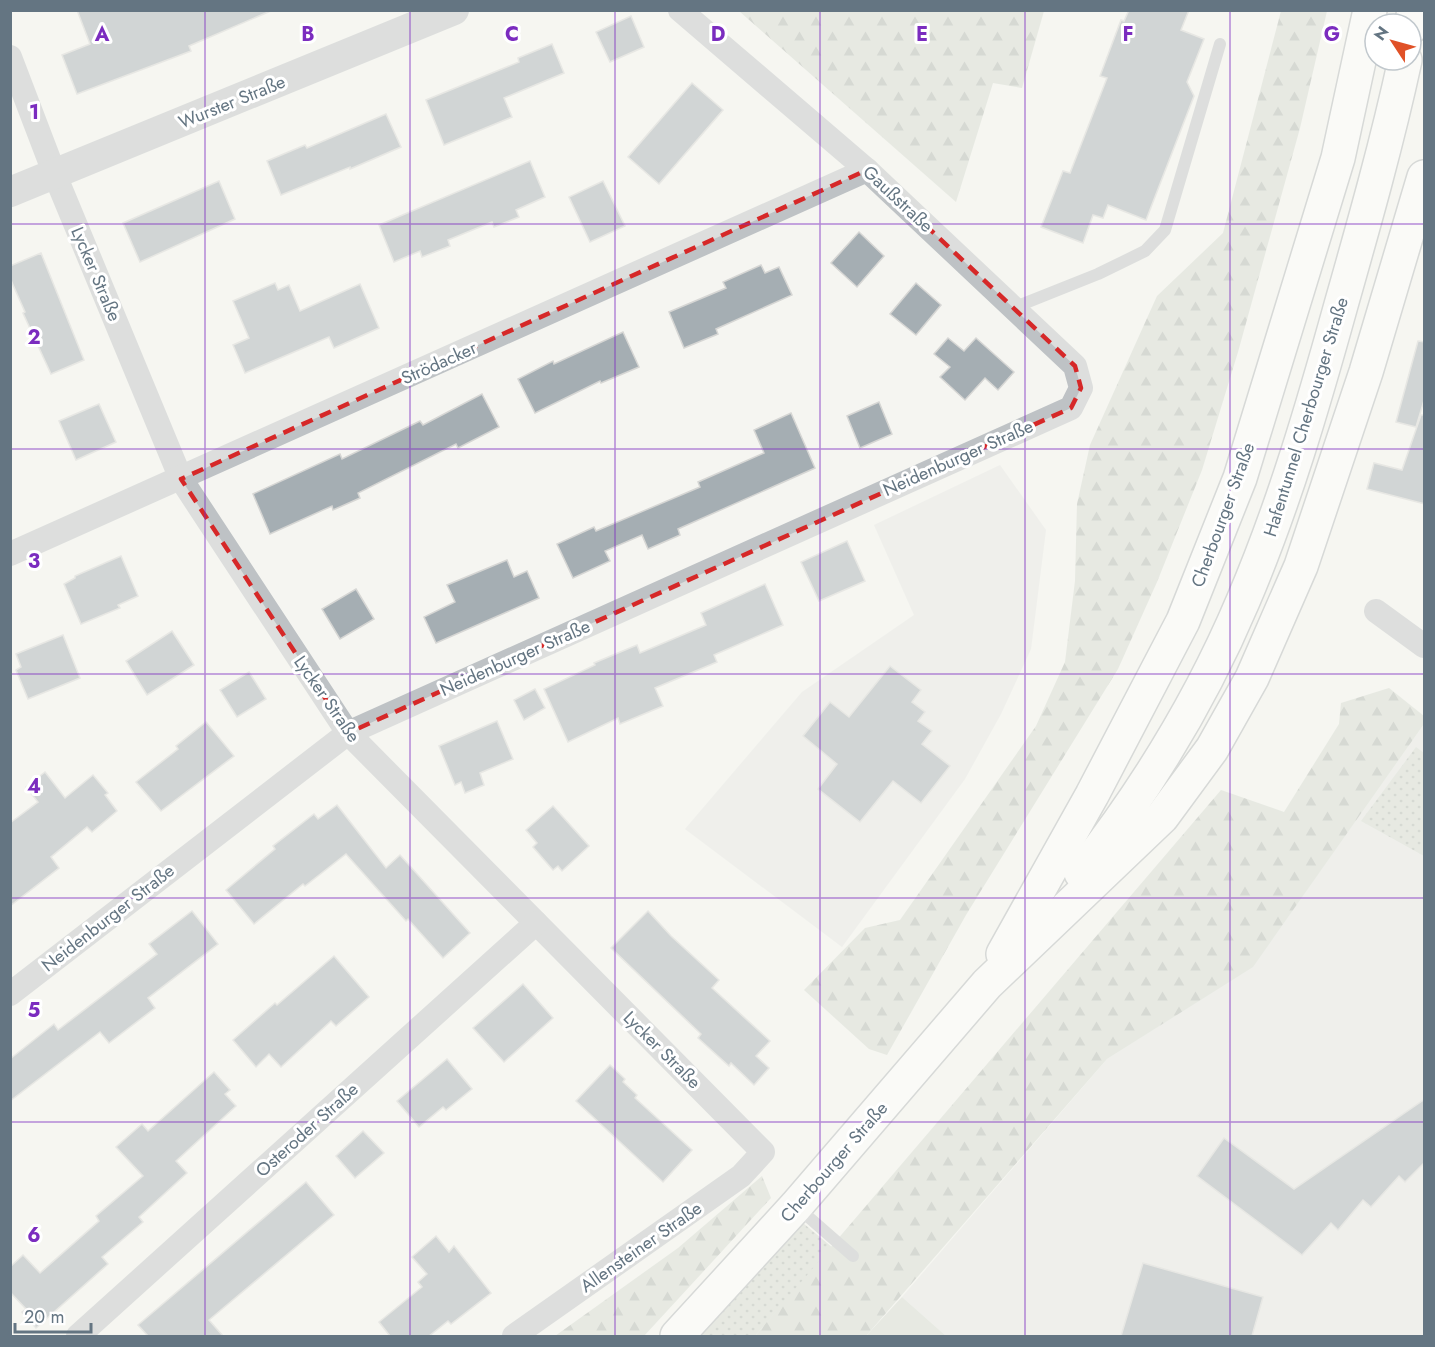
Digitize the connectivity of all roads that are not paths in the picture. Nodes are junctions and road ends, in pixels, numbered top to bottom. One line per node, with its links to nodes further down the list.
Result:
1 (454, 10): 8 (street, Wurster Straße)
2 (680, 10): 7 (street, Gaußstraße)
3 (1370, 10): 19 (main road, Cherbourger Straße)
4 (1220, 44): 11 (lane)
5 (10, 57): 8 (street, Lycker Straße)
6 (1402, 72): 19 (main road, Hafentunnel Cherbourger Straße)
7 (867, 170): 11 (street, Gaußstraße); 13 (street, Strödacker)
8 (55, 175): 10 (street, Wurster Straße); 13 (street, Lycker Straße)
9 (1425, 177): 19 (main road, Cherbourger Straße)
10 (10, 192)
11 (1013, 308): 12 (street, Gaußstraße)
12 (1071, 408): 17 (street, Neidenburger Straße)
13 (181, 479): 14 (street, Strödacker); 17 (street, Lycker Straße)
14 (10, 554)
15 (1376, 611): 16 (street)
16 (1425, 646)
17 (348, 733): 18 (street, Lycker Straße); 20 (street, Neidenburger Straße)
18 (536, 923): 21 (street, Lycker Straße); 24 (street, Osteroder Straße)
19 (987, 984): 22 (main road, Cherbourger Straße)
20 (10, 994)
21 (763, 1152): 25 (street, Allensteiner Straße)
22 (796, 1206): 23 (lane); 26 (main road, Cherbourger Straße)
23 (853, 1256)
24 (78, 1336)
25 (514, 1336)
26 (677, 1336)

